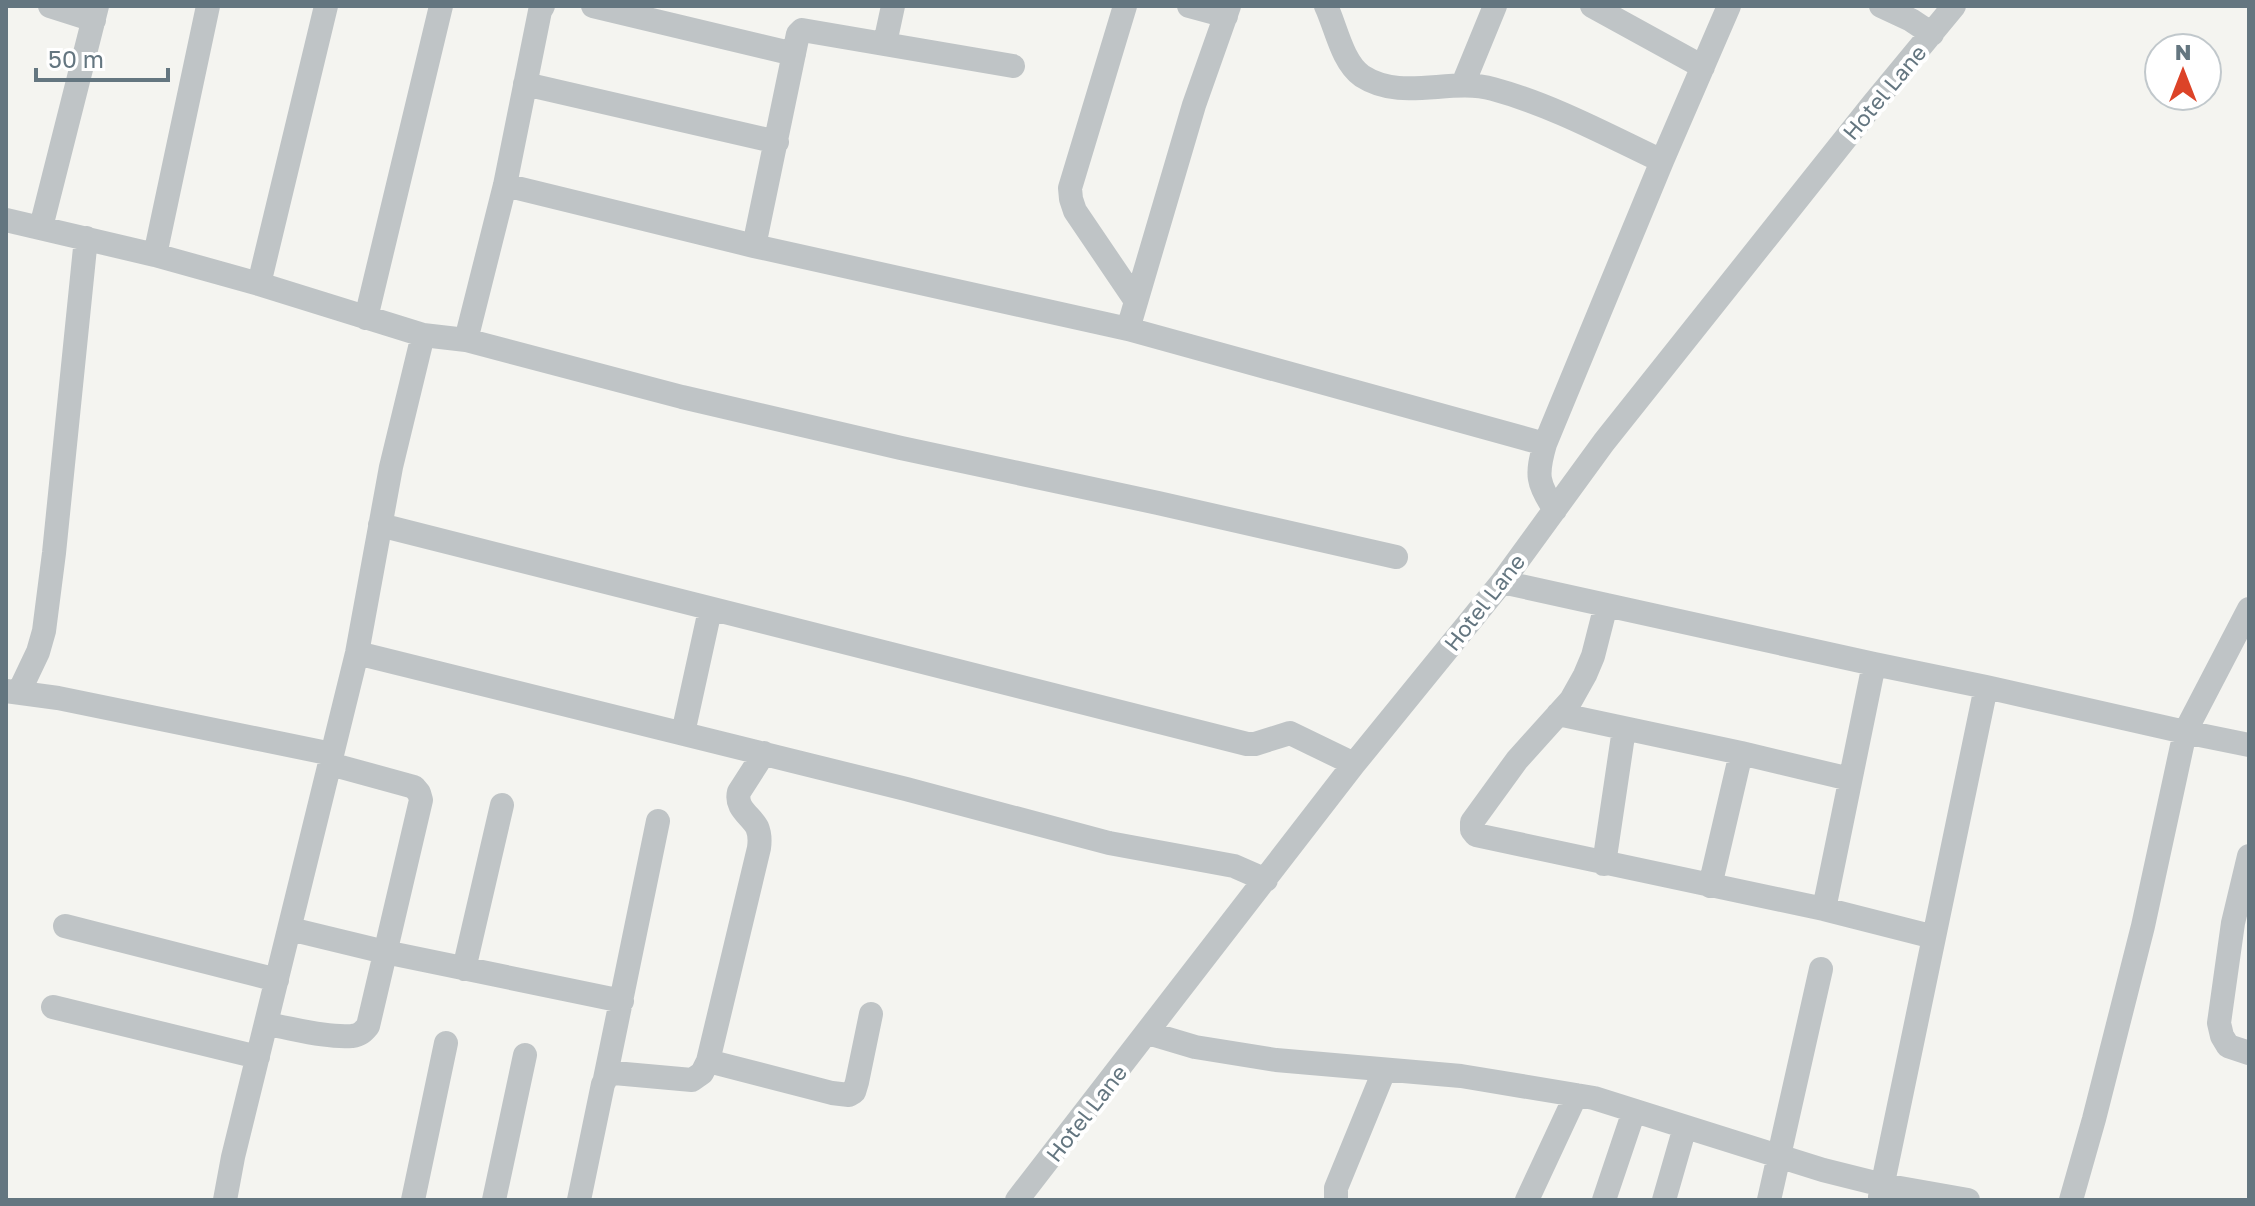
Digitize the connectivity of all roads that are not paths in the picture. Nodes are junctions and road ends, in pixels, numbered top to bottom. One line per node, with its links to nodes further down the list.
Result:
1 (50, 6): 17 (street)
2 (208, 6): 32 (street)
3 (326, 6): 33 (street)
4 (441, 6): 35 (street)
5 (543, 6): 23 (street)
6 (593, 6): 20 (street)
7 (893, 6): 19 (street)
8 (1125, 6): 34 (street)
9 (1189, 6): 15 (street)
10 (1495, 6): 24 (street)
11 (1592, 6): 22 (street)
12 (1729, 6): 22 (street)
13 (1881, 6): 18 (street)
14 (1954, 6): 18 (street, Hotel Lane)
15 (1228, 11): 34 (street)
16 (1333, 11): 24 (street)
17 (96, 13): 29 (street)
18 (1921, 26): 40 (street, Hotel Lane)
19 (885, 43): 20 (street); 21 (street)
20 (794, 54): 25 (street)
21 (1013, 66)
22 (1703, 67): 26 (street)
23 (525, 84): 25 (street); 27 (street)
24 (1463, 84): 26 (street)
25 (777, 142): 31 (street)
26 (1662, 161): 39 (street)
27 (505, 185): 31 (street); 38 (street)
28 (6, 220): 29 (street)
29 (41, 227): 30 (street)
30 (86, 238): 32 (street); 50 (street)
31 (754, 246): 36 (street)
32 (155, 255): 33 (street)
33 (259, 284): 35 (street)
34 (1136, 301): 36 (street)
35 (366, 318): 37 (street)
36 (1128, 329): 39 (street)
37 (423, 335): 38 (street); 41 (street)
38 (466, 340): 42 (street)
39 (1545, 444): 40 (street)
40 (1548, 500): 43 (street, Hotel Lane)
41 (380, 525): 46 (street); 47 (street)
42 (1396, 557)
43 (1502, 582): 44 (street); 59 (street, Hotel Lane)
44 (1606, 605): 48 (street); 51 (street)
45 (2249, 609): 53 (street)
46 (710, 610): 54 (street); 59 (street)
47 (357, 653): 54 (street); 58 (street)
48 (1874, 664): 49 (street); 60 (street)
49 (1986, 687): 53 (street); 70 (street)
50 (12, 692): 58 (street)
51 (1558, 714): 52 (street); 64 (street)
52 (1624, 729): 57 (street); 64 (street)
53 (2185, 732): 55 (street); 103 (street)
54 (683, 733): 56 (street)
55 (2249, 745)
56 (764, 753): 65 (street); 84 (street)
57 (1741, 753): 60 (street); 66 (street)
58 (331, 759): 69 (street); 71 (street)
59 (1354, 764): 65 (street, Hotel Lane)
60 (1850, 779): 67 (street)
61 (502, 805): 72 (street)
62 (658, 821): 75 (street)
63 (2249, 856): 81 (street)
64 (1604, 864): 66 (street)
65 (1253, 874): 79 (street, Hotel Lane)
66 (1710, 886): 67 (street)
67 (1824, 909): 70 (street)
68 (65, 926): 74 (street)
69 (290, 929): 71 (street); 74 (street)
70 (1934, 937): 91 (street)
71 (385, 952): 72 (street); 78 (street)
72 (464, 969): 75 (street)
73 (1821, 969): 90 (street)
74 (277, 980): 78 (street)
75 (622, 1001): 86 (street)
76 (53, 1007): 83 (street)
77 (871, 1014): 84 (street)
78 (266, 1024): 83 (street)
79 (1148, 1033): 85 (street); 96 (street, Hotel Lane)
80 (446, 1043): 93 (street)
81 (2249, 1053)
82 (525, 1055): 94 (street)
83 (258, 1057): 92 (street)
84 (708, 1061): 86 (street)
85 (1384, 1071): 87 (street); 97 (street)
86 (605, 1079): 95 (street)
87 (1576, 1095): 88 (street); 98 (street)
88 (1634, 1111): 89 (street); 99 (street)
89 (1685, 1127): 90 (street); 100 (street)
90 (1779, 1156): 91 (street); 101 (street)
91 (1881, 1192): 102 (street)
92 (225, 1200)
93 (413, 1200)
94 (494, 1200)
95 (579, 1200)
96 (1017, 1200)
97 (1336, 1200)
98 (1527, 1200)
99 (1604, 1200)
100 (1664, 1200)
101 (1769, 1200)
102 (1968, 1200)
103 (2071, 1200)

